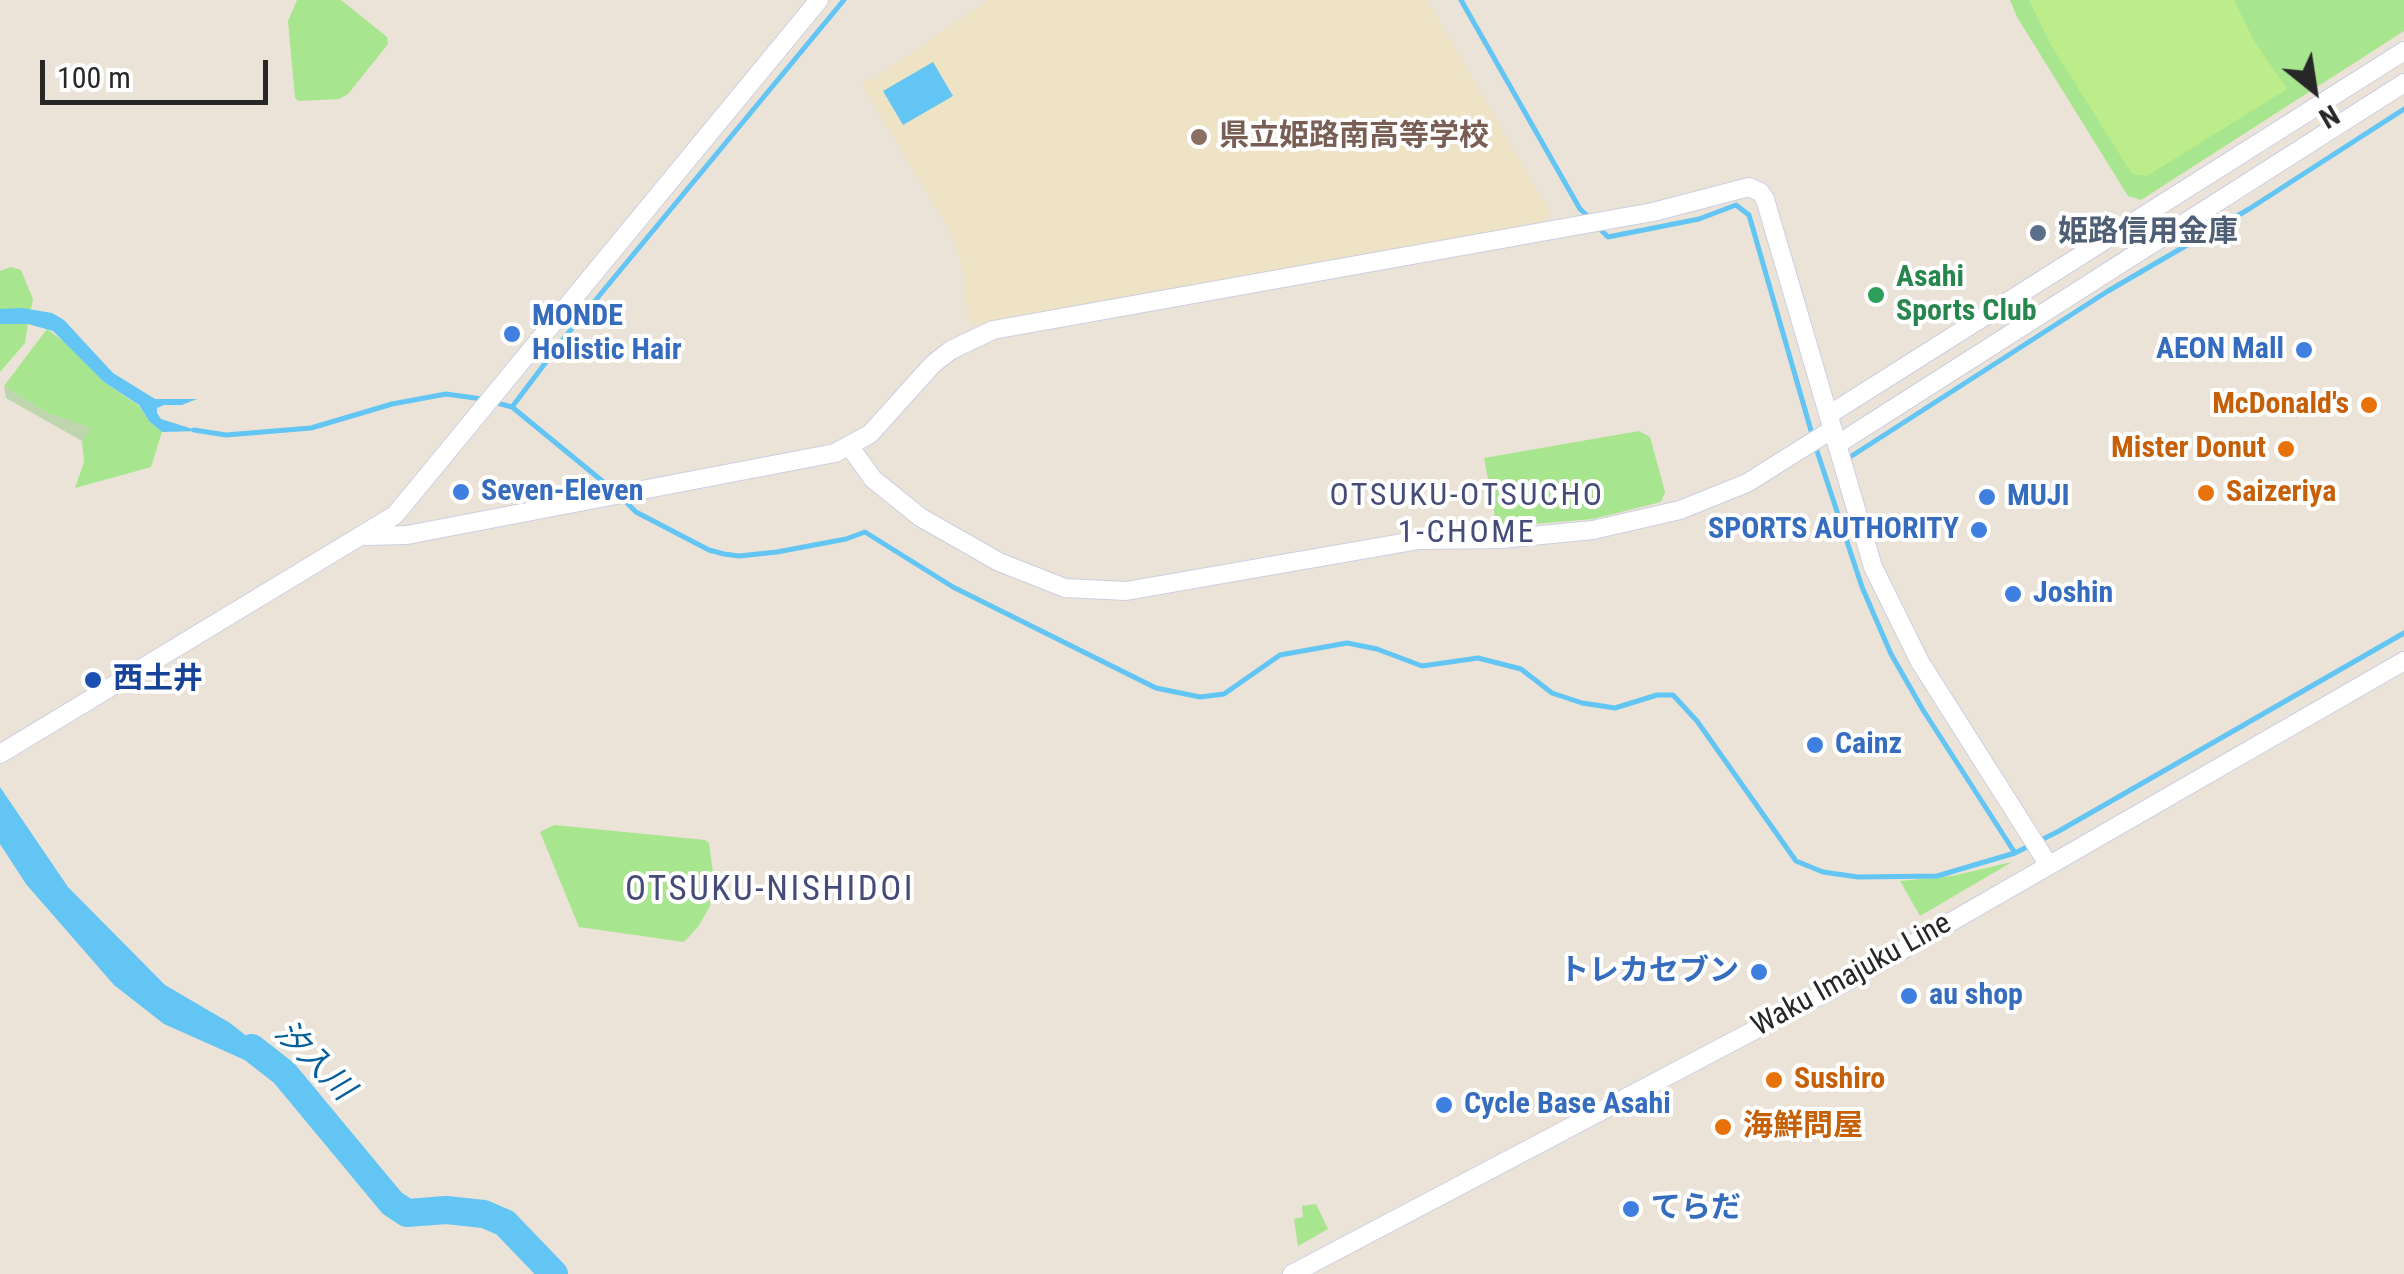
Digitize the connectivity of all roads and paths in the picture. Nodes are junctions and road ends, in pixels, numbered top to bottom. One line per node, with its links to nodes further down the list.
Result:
1 (819, 0): 6 (street)
2 (2404, 51): 4 (street)
3 (2404, 83): 4 (street)
4 (1834, 429): 5 (street); 5 (street); 9 (street)
5 (850, 447): 6 (street)
6 (364, 536): 8 (street)
7 (2404, 661): 9 (street, Waku Imajuku Line)
8 (0, 754)
9 (2048, 864): 10 (street, Waku Imajuku Line)
10 (1292, 1274)

